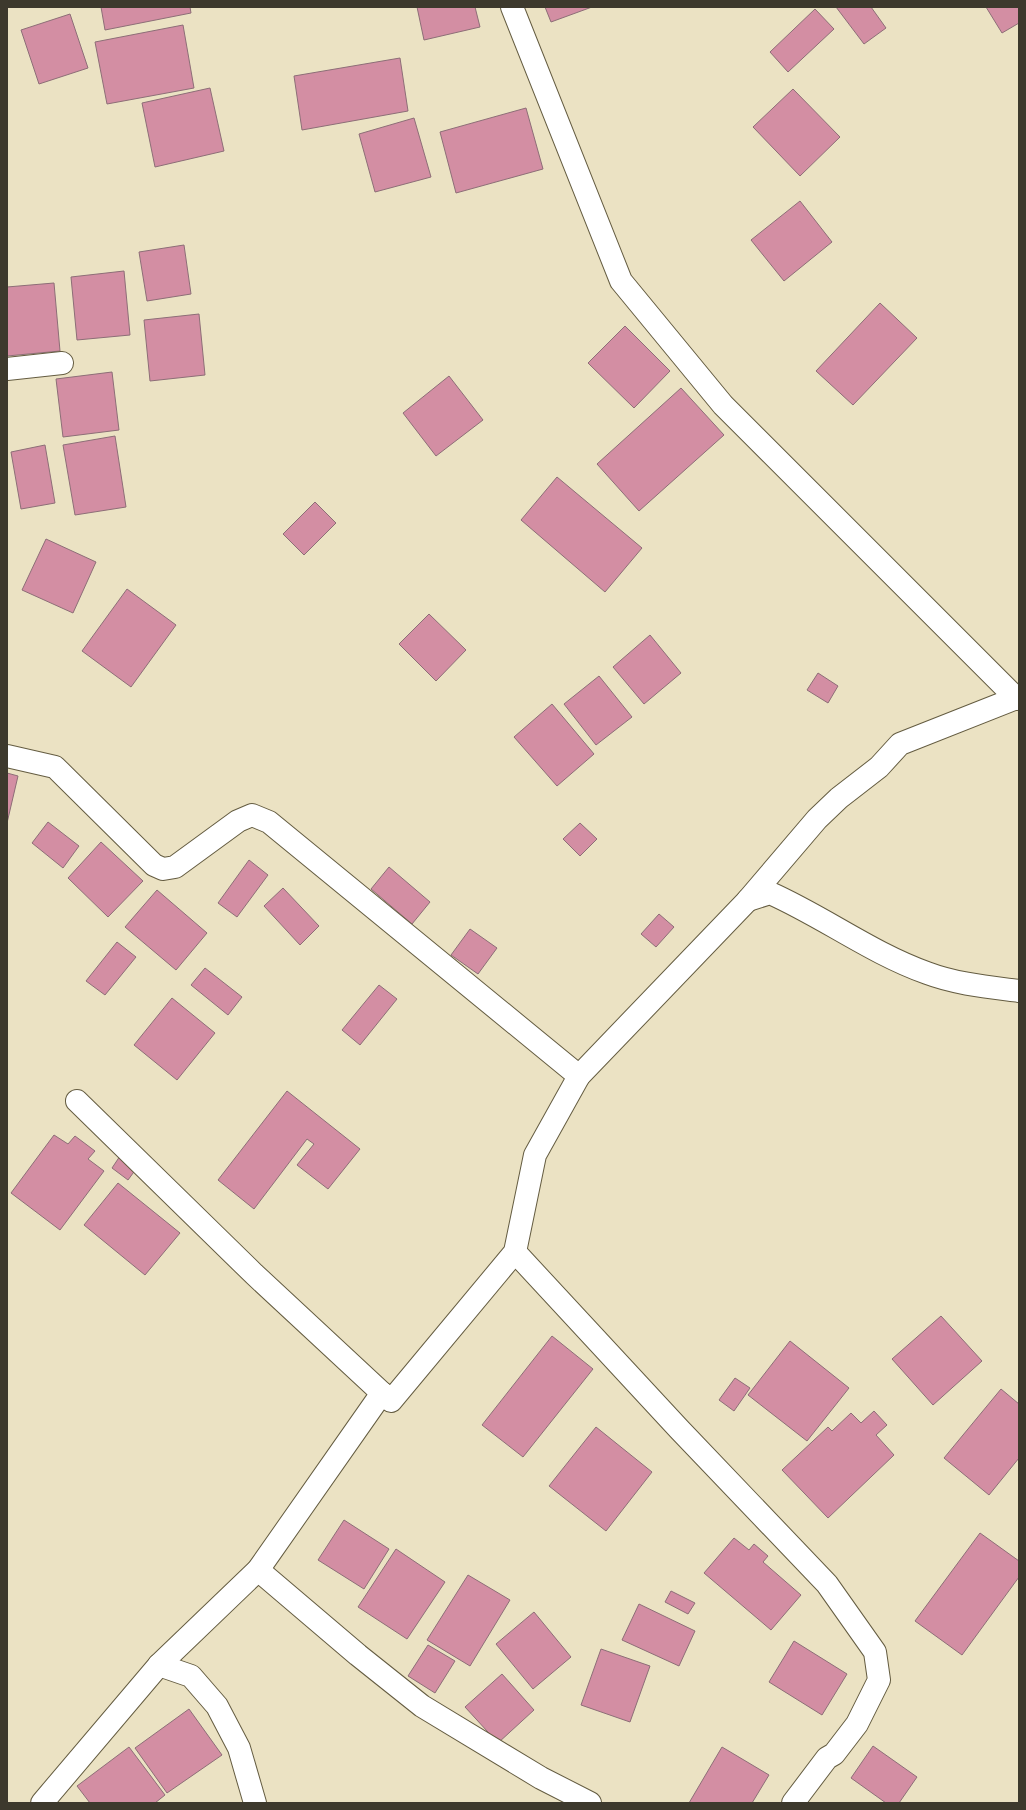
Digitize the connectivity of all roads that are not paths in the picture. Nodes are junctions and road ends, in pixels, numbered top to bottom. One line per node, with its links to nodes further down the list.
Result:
1 (512, 7): 4 (street)
2 (62, 363): 3 (street)
3 (7, 370)
4 (1018, 698): 6 (street)
5 (7, 756): 8 (street)
6 (748, 900): 7 (street); 8 (street)
7 (1019, 991)
8 (579, 1076): 10 (street)
9 (77, 1101): 11 (street)
10 (515, 1252): 11 (street); 17 (street)
11 (382, 1393): 12 (street)
12 (258, 1570): 13 (street); 16 (street)
13 (159, 1665): 14 (street); 15 (street)
14 (42, 1803)
15 (255, 1803)
16 (590, 1803)
17 (793, 1803)

